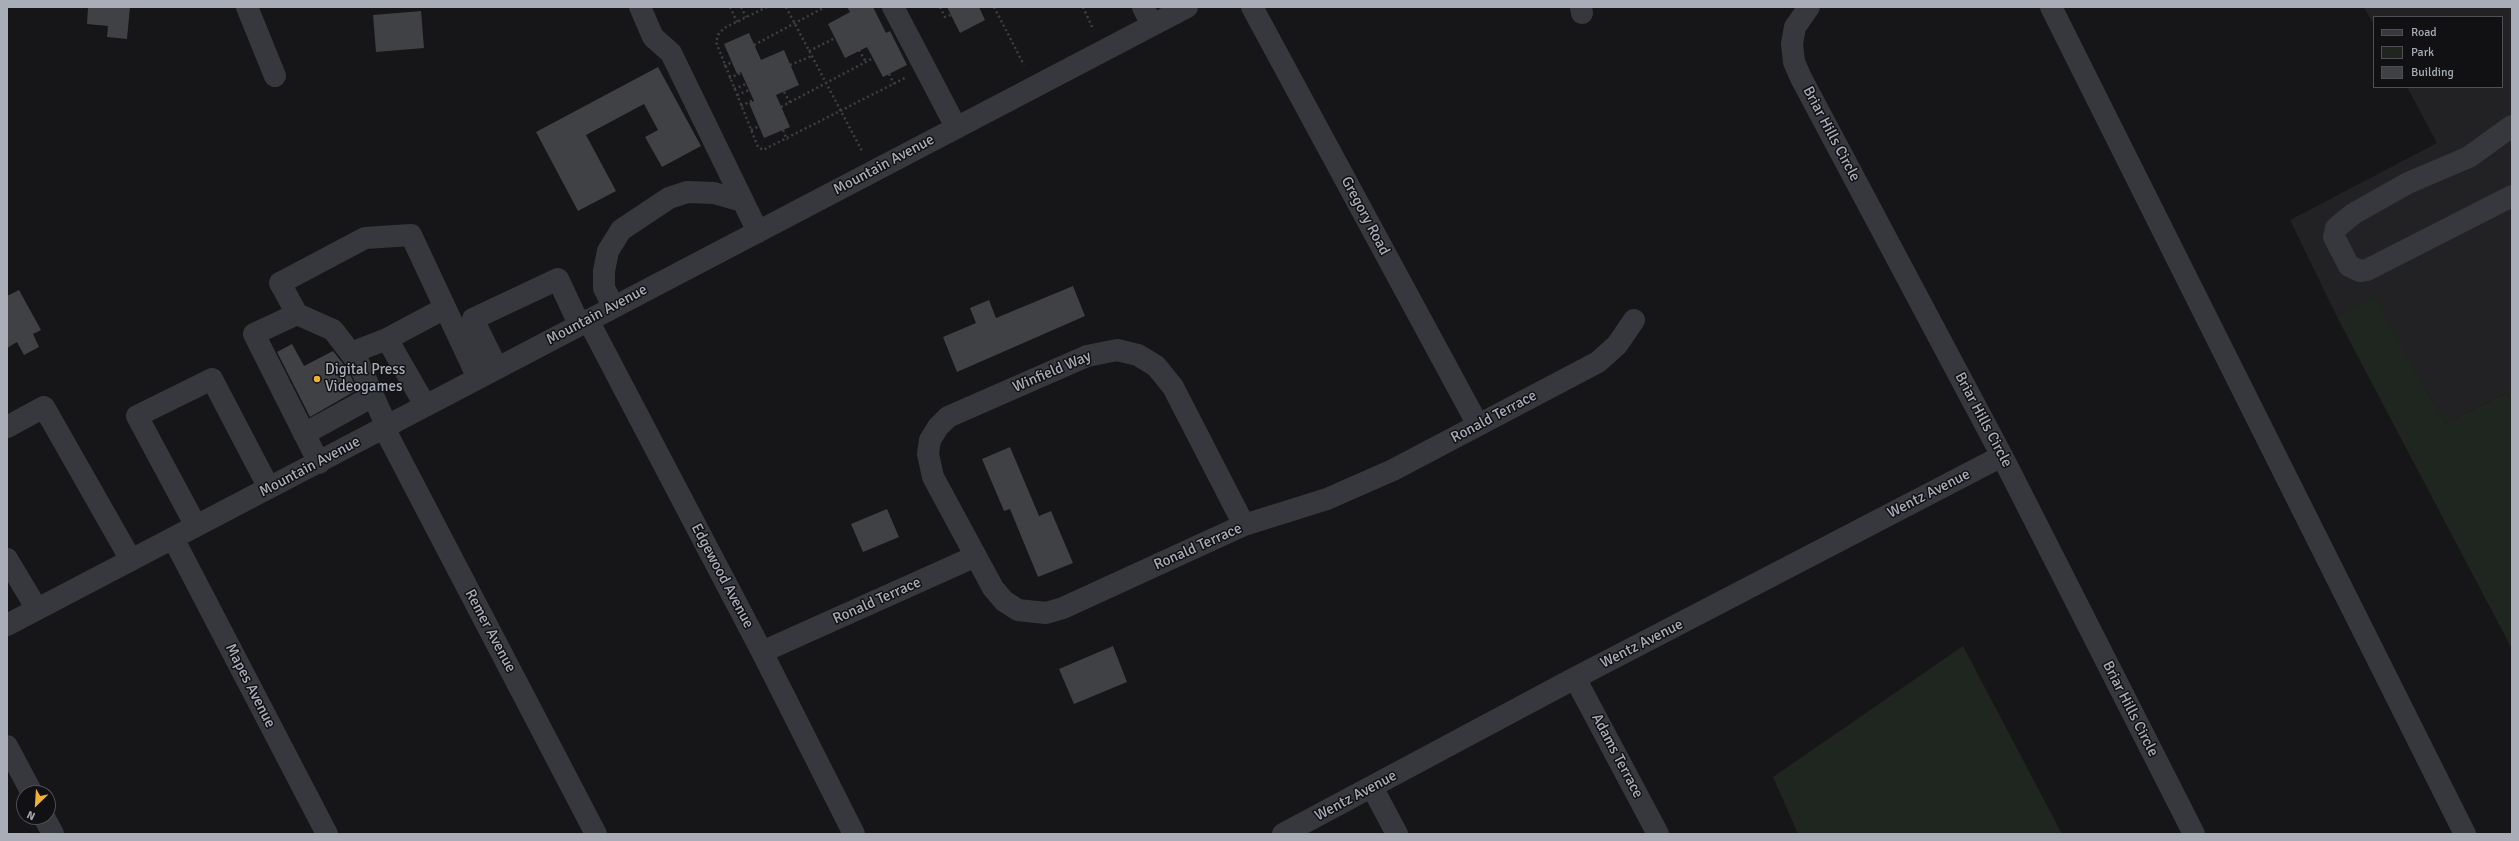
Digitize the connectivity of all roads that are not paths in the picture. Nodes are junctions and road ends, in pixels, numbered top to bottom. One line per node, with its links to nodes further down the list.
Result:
1 (247, 7): 9 (street)
2 (640, 7): 13 (street)
3 (893, 7): 11 (street)
4 (1187, 7): 8 (street, Mountain Avenue)
5 (1252, 7): 26 (street, Gregory Road)
6 (1809, 7): 30 (street, Briar Hills Circle)
7 (2051, 7): 55 (street)
8 (1148, 16): 11 (street, Mountain Avenue)
9 (275, 76)
10 (2512, 126): 12 (street)
11 (956, 127): 14 (street, Mountain Avenue)
12 (2512, 196)
13 (742, 201): 14 (street); 15 (street)
14 (758, 232): 15 (street, Mountain Avenue)
15 (613, 306): 19 (street, Mountain Avenue)
16 (446, 308): 17 (street); 20 (street); 23 (street)
17 (297, 314): 21 (street, Remer Avenue); 29 (street)
18 (1634, 320): 26 (street, Ronald Terrace)
19 (584, 322): 22 (street, Mountain Avenue); 22 (street, Edgewood Avenue); 41 (street, Edgewood Avenue)
20 (387, 339): 21 (street); 25 (street)
21 (350, 353): 24 (street, Remer Avenue)
22 (497, 368): 23 (street, Mountain Avenue)
23 (478, 378): 25 (street, Mountain Avenue)
24 (373, 396): 28 (street, Remer Avenue); 29 (street)
25 (425, 405): 28 (street, Mountain Avenue)
26 (1478, 425): 33 (street, Ronald Terrace)
27 (7, 428): 38 (street)
28 (386, 428): 31 (street, Mountain Avenue); 49 (street, Remer Avenue)
29 (304, 434): 31 (street)
30 (2002, 456): 42 (street, Wentz Avenue); 54 (street, Briar Hills Circle)
31 (318, 462): 32 (street, Mountain Avenue)
32 (269, 488): 34 (street, Mountain Avenue); 34 (street)
33 (1244, 525): 36 (street, Ronald Terrace); 36 (street, Winfield Way)
34 (196, 526): 35 (street, Mountain Avenue)
35 (173, 538): 38 (street, Mountain Avenue); 48 (street, Mapes Avenue)
36 (976, 556): 41 (street, Ronald Terrace)
37 (7, 559): 39 (street)
38 (131, 560): 39 (street, Mountain Avenue)
39 (37, 609): 40 (street, Mountain Avenue)
40 (7, 625)
41 (762, 652): 50 (street, Edgewood Avenue)
42 (1575, 678): 45 (street, Wentz Avenue); 53 (street, Adams Terrace)
43 (7, 746): 44 (street)
44 (28, 785)
45 (1372, 787): 51 (street, Wentz Avenue); 52 (street)
46 (48, 825): 47 (street)
47 (53, 834)
48 (327, 834)
49 (596, 834)
50 (854, 834)
51 (1283, 834)
52 (1397, 834)
53 (1658, 834)
54 (2194, 834)
55 (2465, 834)

